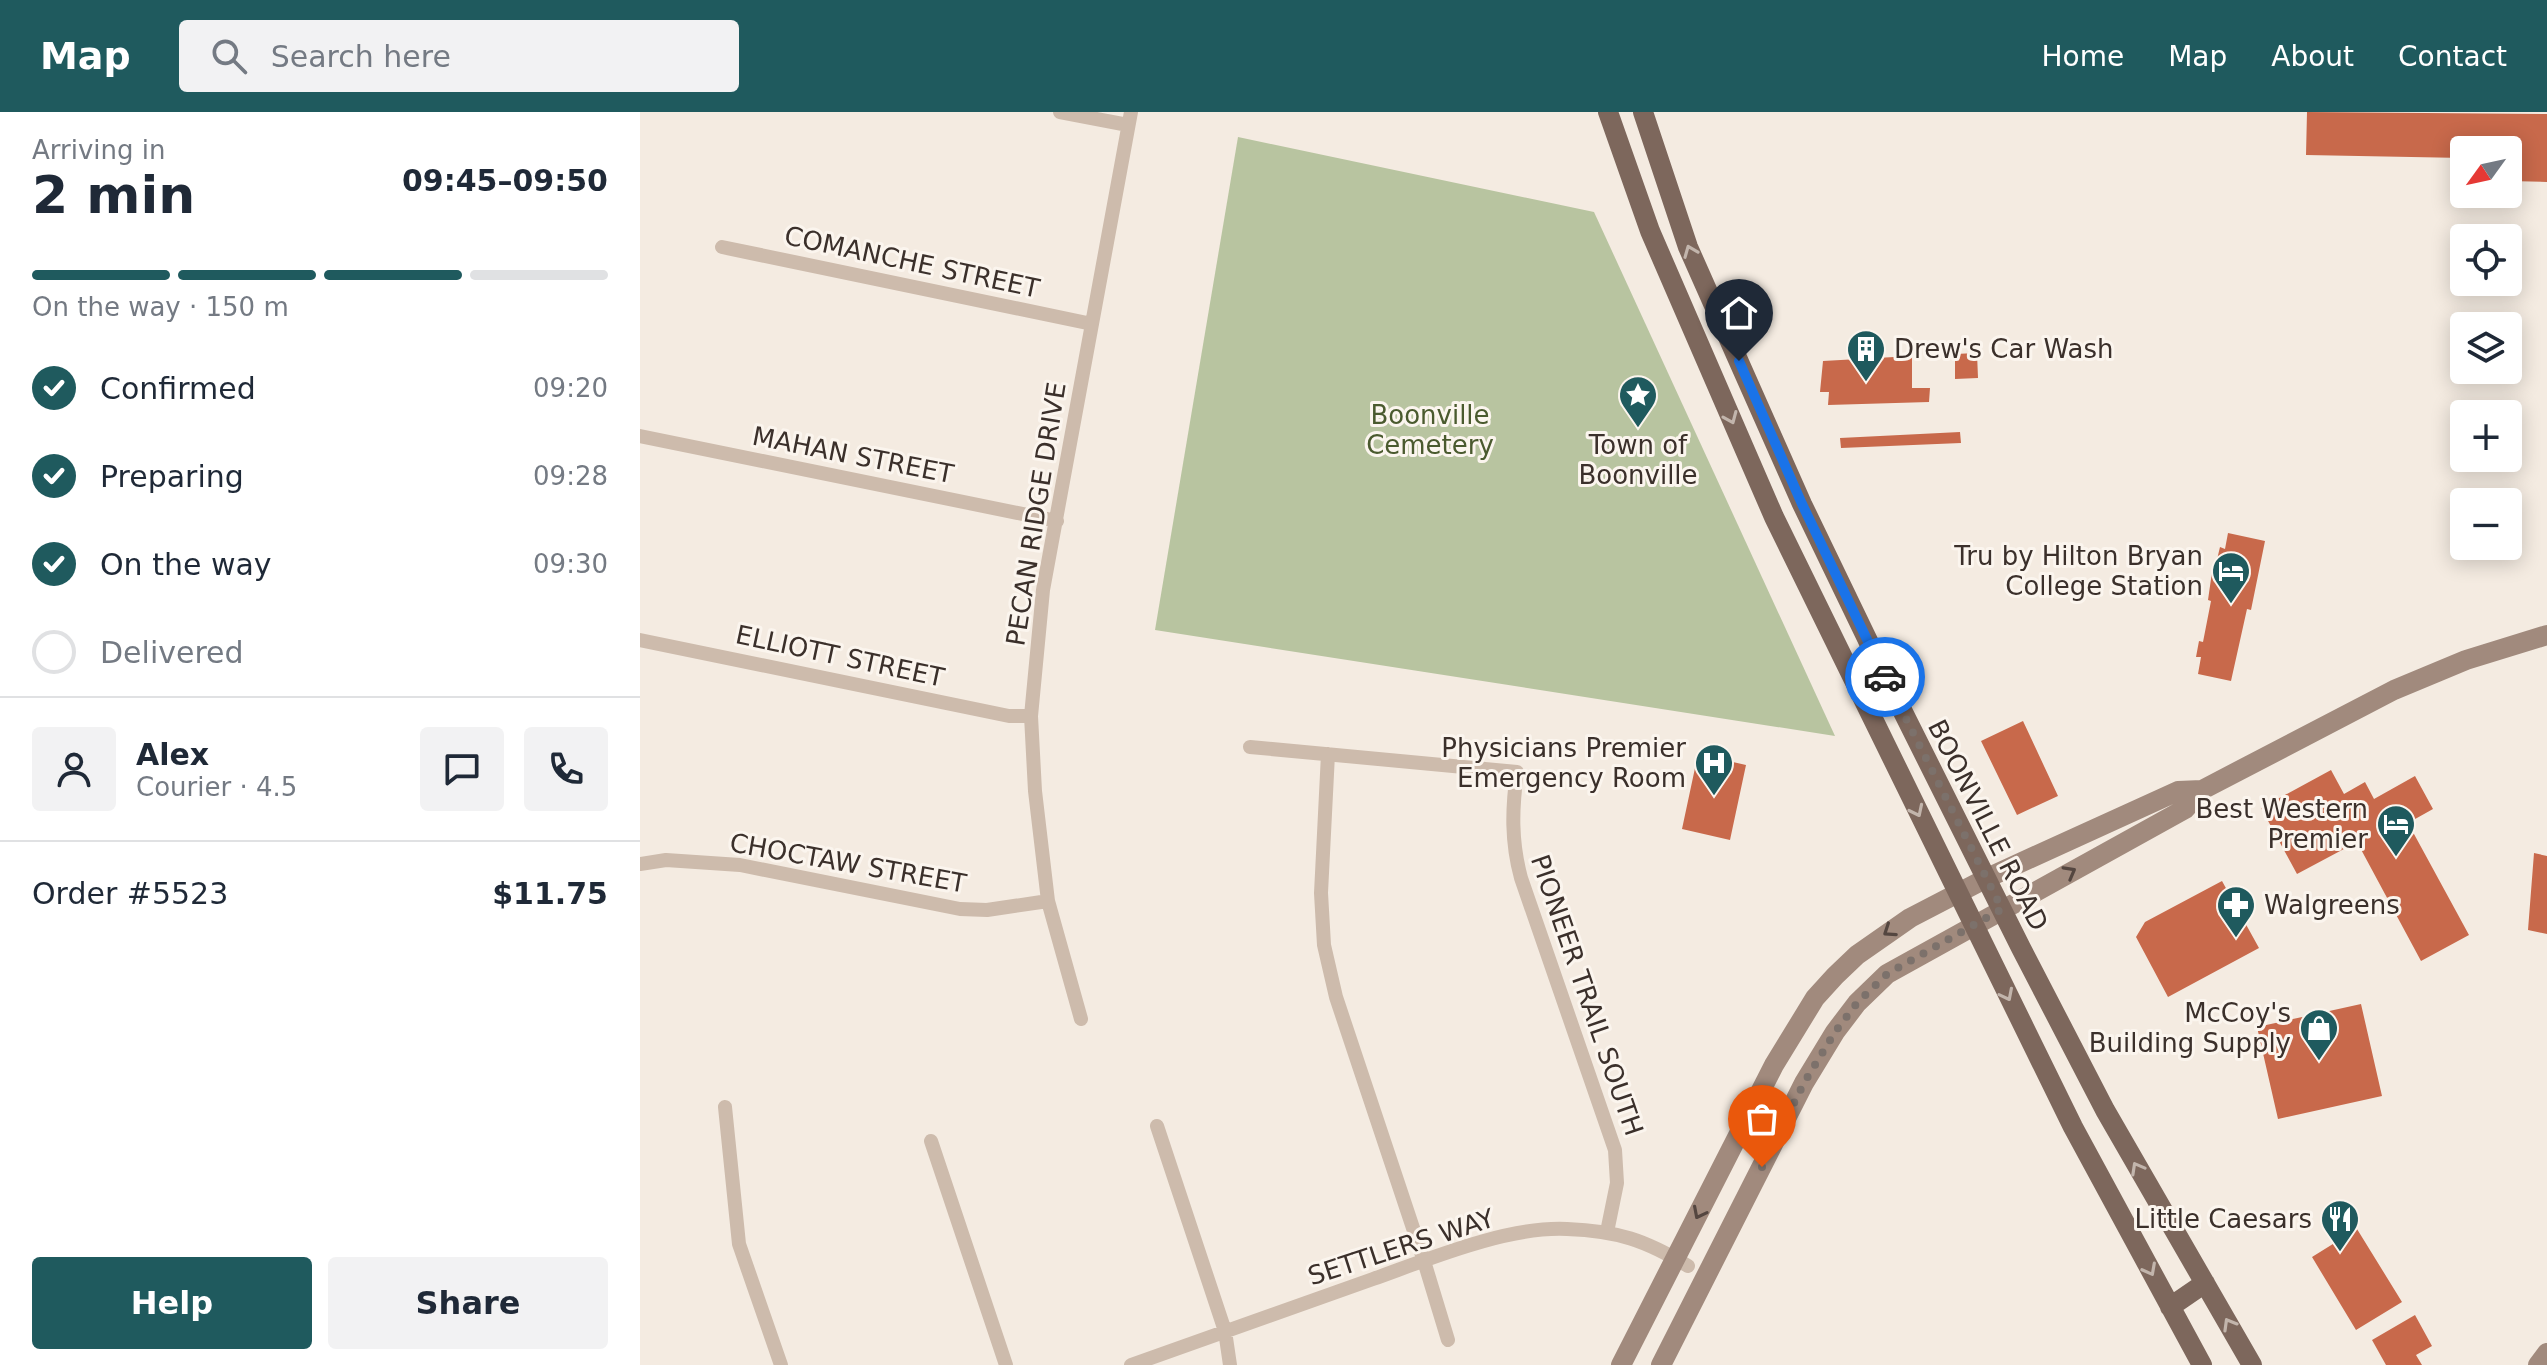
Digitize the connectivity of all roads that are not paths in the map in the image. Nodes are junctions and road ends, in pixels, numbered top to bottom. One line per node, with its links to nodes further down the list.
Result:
1 (1060, 112): 4 (street)
2 (1608, 112): 9 (main road, one-way to 9)
3 (1643, 112): 8 (main road, BOONVILLE ROAD, one-way to 3)
4 (1129, 118): 6 (street, PECAN RIDGE DRIVE)
5 (722, 247): 6 (street, COMANCHE STREET)
6 (1092, 324): 10 (street, PECAN RIDGE DRIVE)
7 (640, 436): 10 (street, MAHAN STREET)
8 (1802, 504): 9 (main road); 18 (main road, BOONVILLE ROAD)
9 (1774, 517): 19 (main road, one-way to 19)
10 (1057, 521): 13 (street, PECAN RIDGE DRIVE)
11 (2547, 635): 16 (street)
12 (640, 640): 13 (street, ELLIOTT STREET)
13 (1031, 716): 20 (street, PECAN RIDGE DRIVE)
14 (1250, 747): 15 (street)
15 (1328, 754): 27 (street, PIONEER TRAIL SOUTH); 28 (street)
16 (2202, 790): 18 (street); 21 (street, one-way to 16)
17 (640, 864): 20 (street, CHOCTAW STREET)
18 (1987, 878): 19 (street); 21 (main road, BOONVILLE ROAD)
19 (1957, 893): 22 (main road); 29 (street, one-way to 29)
20 (1048, 901): 23 (street, PECAN RIDGE DRIVE)
21 (2002, 909): 22 (street); 30 (main road, BOONVILLE ROAD, one-way to 21)
22 (1972, 926): 31 (main road, one-way to 31); 40 (street)
23 (1081, 1019)
24 (725, 1107): 35 (street)
25 (1157, 1126): 32 (street)
26 (931, 1141): 36 (street)
27 (1607, 1232): 28 (street, SETTLERS WAY); 29 (street, SETTLERS WAY)
28 (1424, 1261): 32 (street, SETTLERS WAY); 33 (street)
29 (1682, 1263): 39 (street)
30 (2205, 1283): 31 (main road); 42 (main road, BOONVILLE ROAD, one-way to 30)
31 (2170, 1307): 41 (main road)
32 (1225, 1331): 37 (street, SETTLERS WAY); 38 (street)
33 (1448, 1340)
34 (2547, 1353): 43 (street)
35 (781, 1365)
36 (1006, 1365)
37 (1131, 1365)
38 (1230, 1365)
39 (1621, 1365)
40 (1661, 1365)
41 (2202, 1365)
42 (2252, 1365)
43 (2538, 1365)

